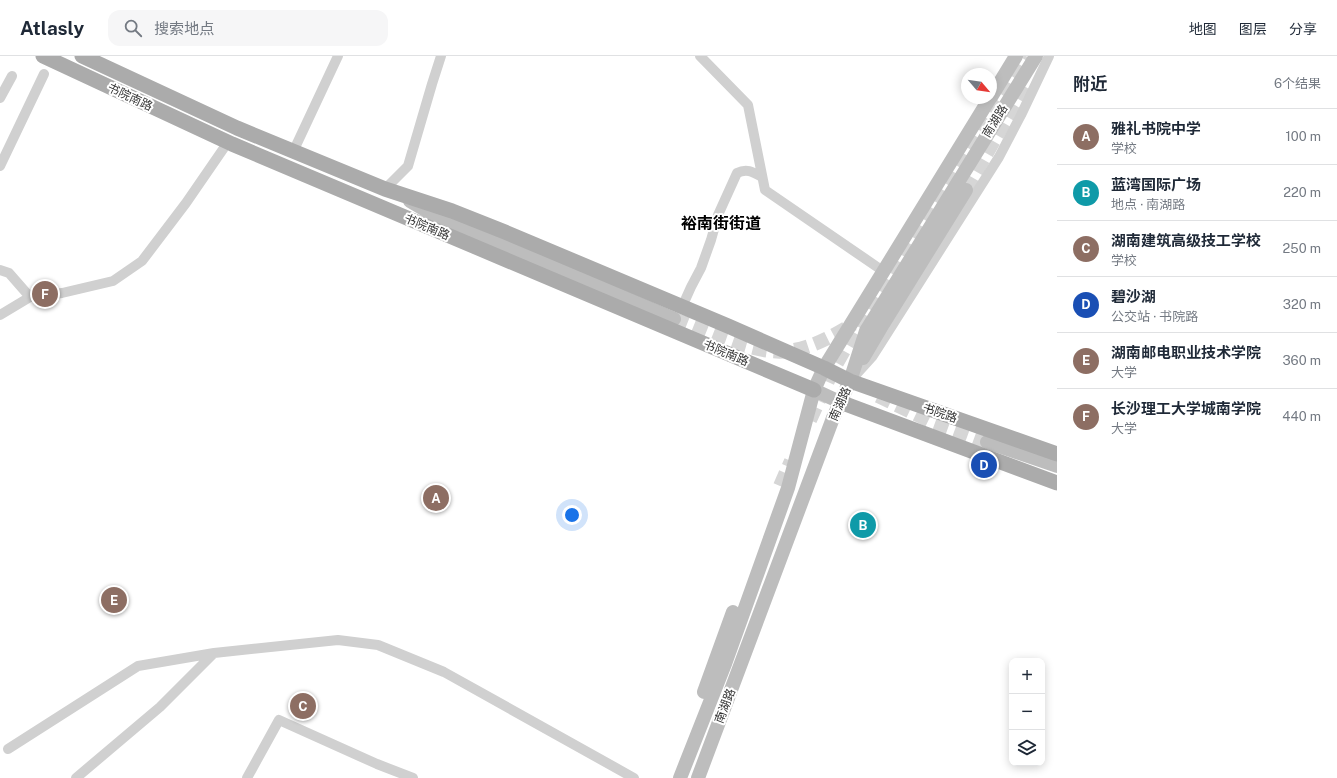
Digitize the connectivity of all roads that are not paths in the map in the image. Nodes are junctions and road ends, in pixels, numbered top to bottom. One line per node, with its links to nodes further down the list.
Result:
1 (43, 56): 14 (main road, 书院南路)
2 (82, 56): 15 (main road, 书院南路)
3 (338, 56): 15 (street)
4 (441, 56): 18 (street)
5 (700, 56): 17 (street)
6 (1016, 56): 11 (main road, 南湖路)
7 (1036, 56): 26 (main road, 南湖路)
8 (1049, 56): 26 (street)
9 (44, 74): 16 (street)
10 (12, 76): 12 (street)
11 (997, 87)
12 (0, 98)
13 (987, 104): 21 (main road, 南湖路)
14 (228, 142): 22 (street); 27 (main road, 书院南路)
15 (293, 152): 18 (main road, 书院南路)
16 (1, 161)
17 (762, 177): 21 (street); 23 (street)
18 (385, 189): 23 (main road, 书院南路)
19 (966, 190): 26 (main road)
20 (0, 270): 22 (street)
21 (883, 271): 25 (main road, 南湖路)
22 (30, 297): 24 (street)
23 (678, 313): 25 (main road, 书院南路)
24 (0, 315)
25 (824, 368): 26 (main road, 书院路); 27 (main road, 南湖路)
26 (850, 381): 28 (main road, 南湖路); 30 (main road, 书院路)
27 (814, 390): 28 (main road); 40 (main road, 南湖路)
28 (840, 402): 32 (main road, 书院路); 41 (main road, 南湖路)
29 (987, 442): 31 (main road)
30 (1057, 454)
31 (1057, 466)
32 (1057, 483)
33 (780, 486): 40 (main road)
34 (214, 653): 35 (street); 36 (street); 39 (street)
35 (8, 749)
36 (76, 778)
37 (247, 778): 38 (street)
38 (413, 778)
39 (634, 778)
40 (680, 778)
41 (698, 778)

